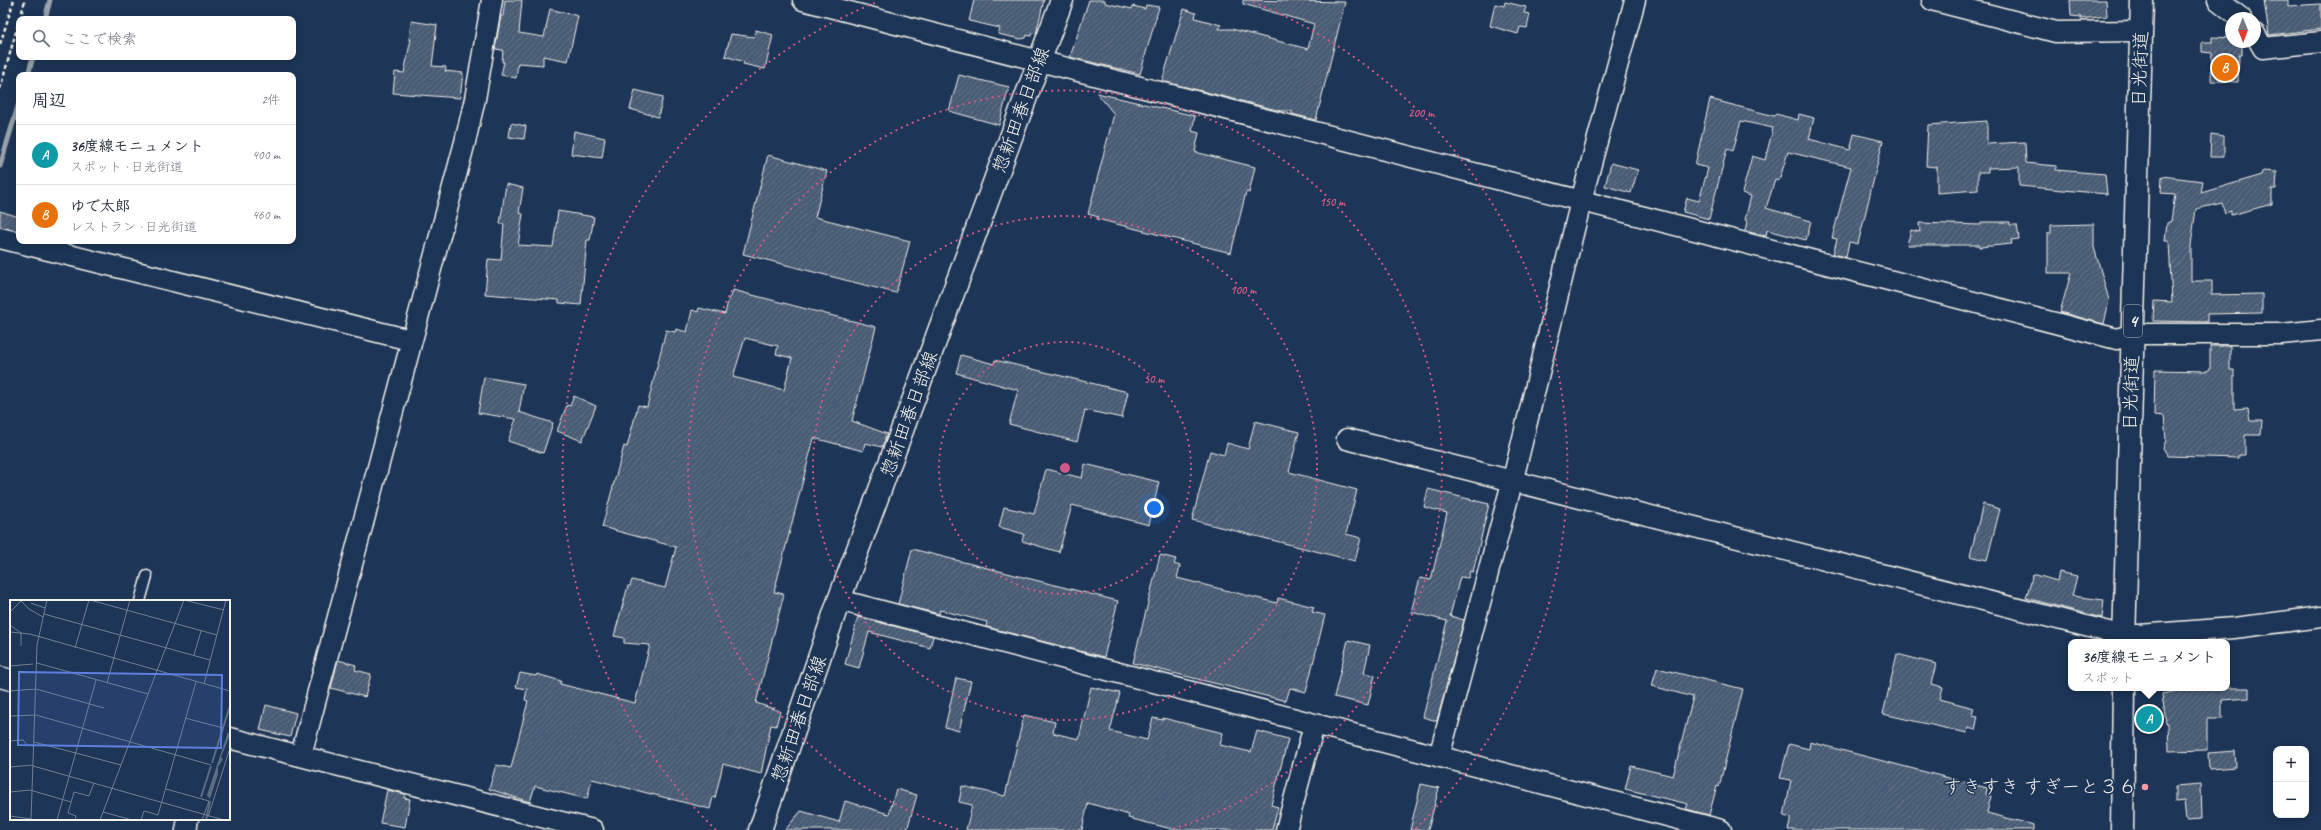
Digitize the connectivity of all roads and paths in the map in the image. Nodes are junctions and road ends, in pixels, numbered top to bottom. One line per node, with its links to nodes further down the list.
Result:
1 (14, 0): 15 (path)
2 (25, 0): 11 (path)
3 (492, 0): 25 (street)
4 (802, 0): 17 (street)
5 (1062, 0): 17 (main road, 惣新田春日部線)
6 (1635, 0): 19 (street)
7 (1932, 0): 13 (street)
8 (2142, 0): 13 (main road, 日光街道 / 4)
9 (2218, 0): 10 (street)
10 (2234, 12)
11 (20, 16)
12 (16, 31): 18 (path)
13 (2141, 31): 24 (main road, 日光街道 / 4)
14 (2321, 42): 16 (street)
15 (0, 44)
16 (2261, 44)
17 (1040, 62): 19 (street); 30 (main road, 惣新田春日部線)
18 (0, 88)
19 (1581, 201): 24 (street); 27 (street)
20 (0, 238): 21 (street)
21 (16, 242)
22 (24, 244): 25 (street)
23 (2321, 330): 24 (street)
24 (2133, 334): 32 (main road, 日光街道 / 4)
25 (410, 340): 38 (street)
26 (1347, 439): 27 (street)
27 (1513, 479): 32 (street); 39 (street)
28 (147, 576): 29 (lane)
29 (140, 600)
30 (839, 600): 36 (street); 43 (main road, 惣新田春日部線)
31 (2321, 616): 32 (street)
32 (2124, 639)
33 (0, 677): 34 (street)
34 (10, 680)
35 (2124, 691): 46 (main road)
36 (1314, 725): 39 (street); 44 (street)
37 (230, 738): 38 (street)
38 (301, 755): 42 (street)
39 (1439, 757): 45 (street)
40 (188, 820): 41 (street)
41 (186, 830)
42 (593, 830)
43 (760, 830)
44 (1286, 830)
45 (1721, 830)
46 (2122, 830)

